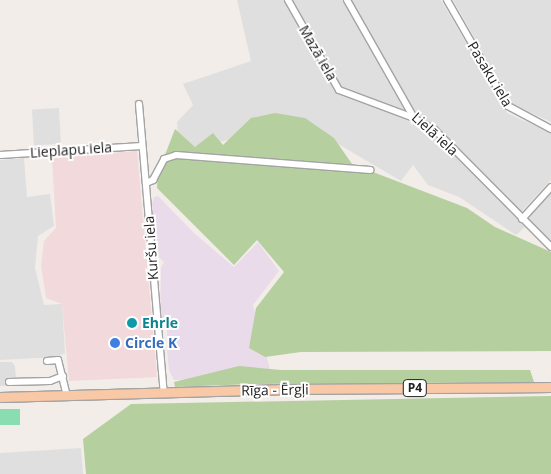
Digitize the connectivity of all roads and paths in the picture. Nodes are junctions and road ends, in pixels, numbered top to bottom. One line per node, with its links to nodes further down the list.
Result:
1 (288, 0): 5 (street, Mazā iela)
2 (346, 0): 5 (street, Lielā iela)
3 (447, 0): 6 (street, Pasaku iela)
4 (139, 104): 7 (street, Kuršu iela)
5 (414, 118): 12 (street, Lielā iela)
6 (551, 129)
7 (142, 146): 8 (street, Lieplapu iela); 10 (street, Kuršu iela)
8 (0, 155)
9 (370, 170): 10 (street)
10 (146, 182): 18 (street, Kuršu iela)
11 (551, 187): 12 (street)
12 (522, 219): 13 (street, Lielā iela)
13 (551, 247)
14 (48, 361): 15 (street)
15 (63, 376): 16 (street); 19 (street)
16 (9, 382)
17 (551, 387): 18 (main road, Rīga - Ērgļi / P4)
18 (164, 393): 19 (main road, Rīga - Ērgļi / P4)
19 (67, 395): 20 (main road, Rīga - Ērgļi / P4)
20 (0, 397)

